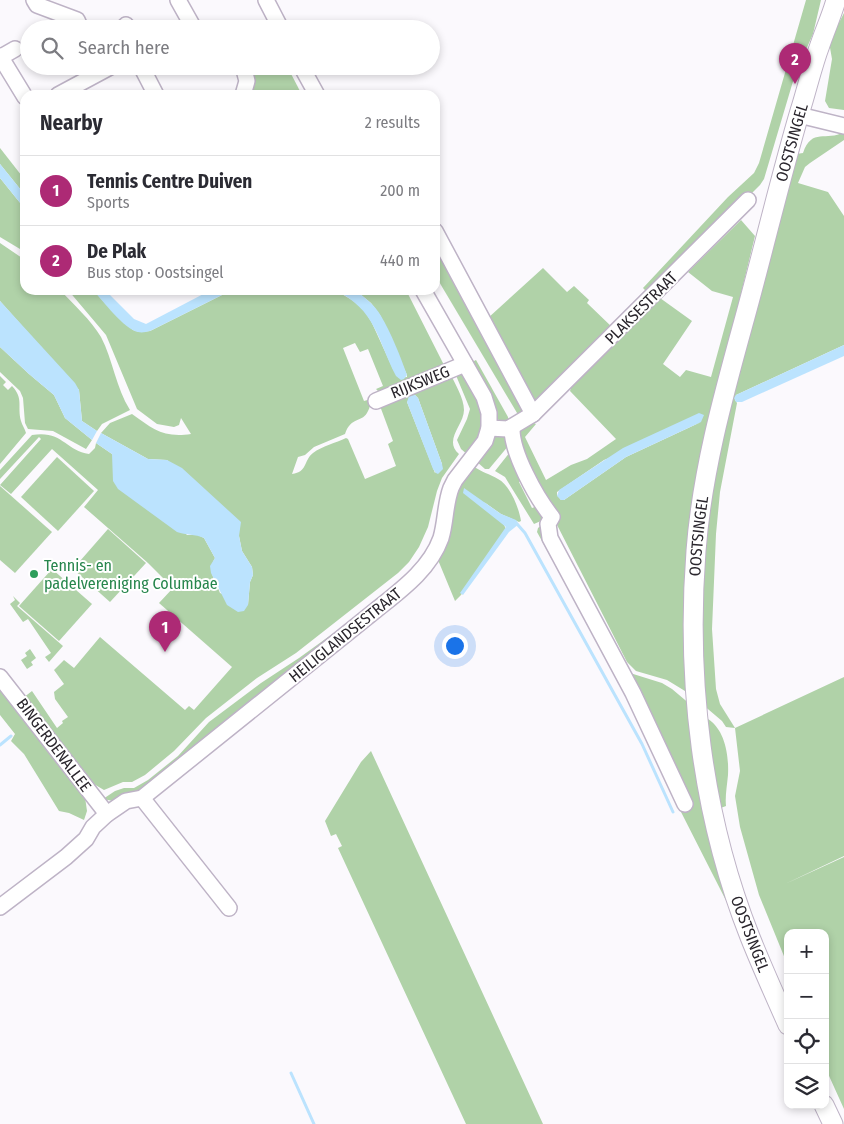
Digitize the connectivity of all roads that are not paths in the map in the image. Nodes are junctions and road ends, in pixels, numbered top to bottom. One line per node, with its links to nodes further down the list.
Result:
1 (34, 0): 6 (street)
2 (178, 0): 7 (street)
3 (266, 0): 8 (street)
4 (825, 0): 9 (main road, OOSTSINGEL)
5 (836, 0): 9 (main road, OOSTSINGEL)
6 (77, 20)
7 (189, 20)
8 (277, 20)
9 (819, 47): 21 (main road, OOSTSINGEL)
10 (15, 49): 11 (street)
11 (0, 57): 16 (street)
12 (95, 75): 17 (street)
13 (146, 75): 18 (street)
14 (245, 75): 19 (street)
15 (307, 75): 20 (street)
16 (20, 90)
17 (67, 90)
18 (153, 90)
19 (244, 90)
20 (314, 90)
21 (799, 115): 22 (street); 37 (main road, OOSTSINGEL)
22 (844, 126)
23 (748, 200): 28 (street, PLAKSESTRAAT)
24 (440, 239): 28 (street)
25 (425, 295): 26 (street, RIJKSWEG)
26 (465, 364): 27 (street, RIJKSWEG); 30 (street, RIJKSWEG)
27 (376, 401)
28 (533, 414): 29 (street, PLAKSESTRAAT)
29 (512, 427): 30 (street, PLAKSESTRAAT); 33 (street)
30 (489, 428): 32 (street, HEILIGLANDSESTRAAT)
31 (0, 676): 34 (street, BINGERDENALLEE)
32 (142, 798): 34 (street, HEILIGLANDSESTRAAT); 36 (street)
33 (686, 804)
34 (107, 814): 35 (street, HEILIGLANDSESTRAAT)
35 (0, 907)
36 (229, 908)
37 (785, 1019)
38 (826, 1109): 39 (main road)
39 (833, 1124)

